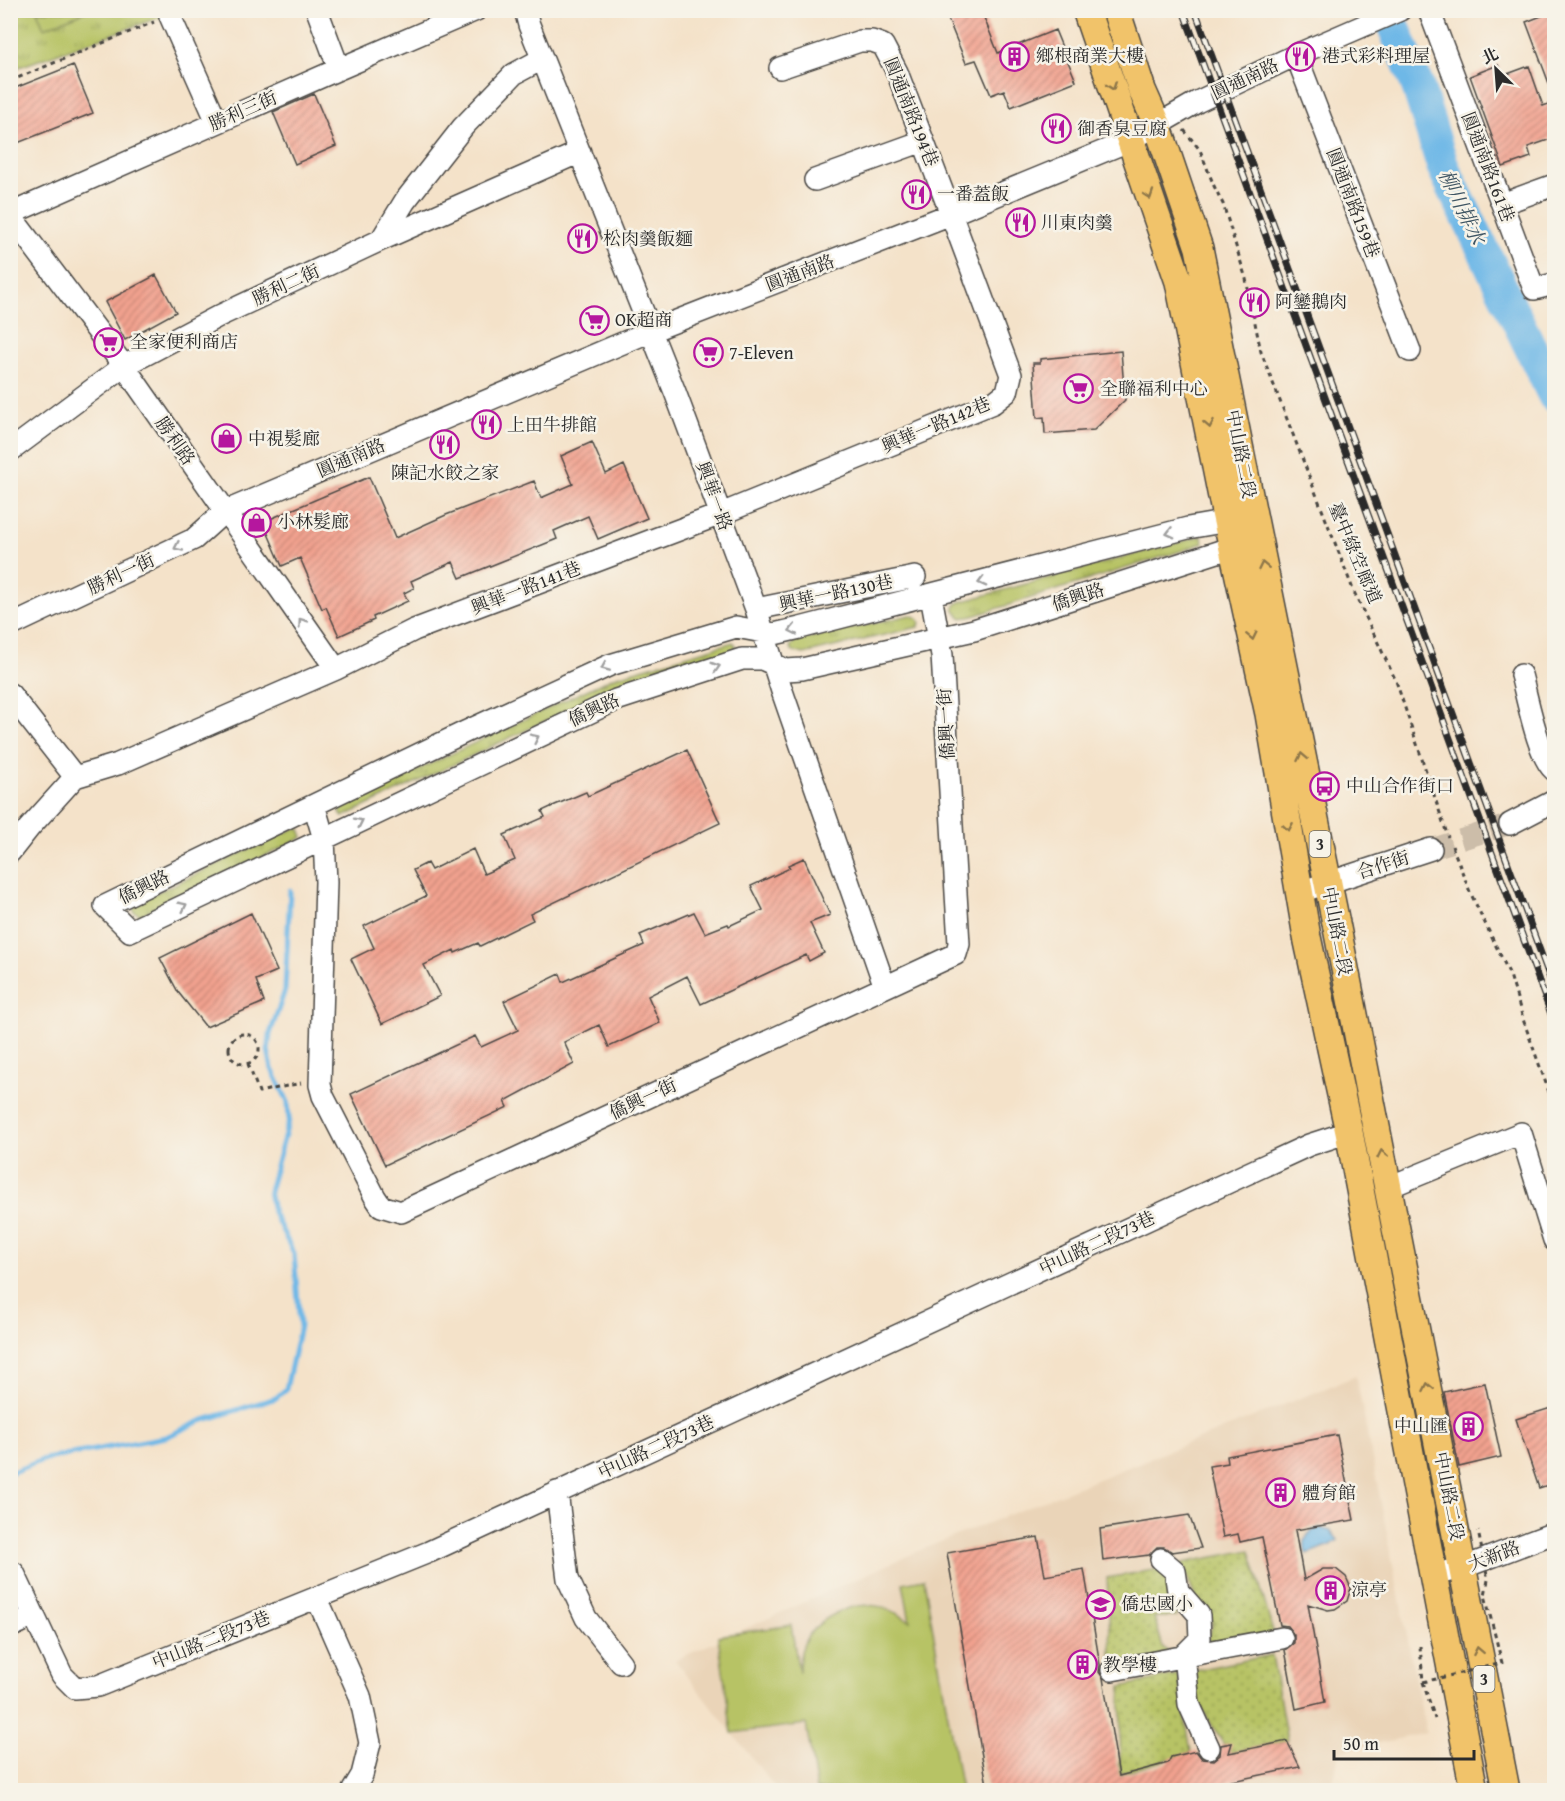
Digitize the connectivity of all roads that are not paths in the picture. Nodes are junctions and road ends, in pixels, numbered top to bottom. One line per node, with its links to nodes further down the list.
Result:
1 (317, 10): 12 (street)
2 (476, 10): 12 (street, 勝利三街)
3 (525, 10): 10 (street, 興華一路)
4 (1086, 10): 15 (main road, 中山路二段 / 3, one-way to 15)
5 (1116, 10): 13 (main road, 中山路二段 / 3)
6 (1400, 10): 9 (street, 圓通南路)
7 (1429, 10): 20 (street, 圓通南路161巷)
8 (170, 16): 14 (street)
9 (1296, 55): 13 (street, 圓通南路); 26 (street, 圓通南路159巷)
10 (542, 58): 17 (street, 興華一路); 23 (street)
11 (780, 68): 16 (street, 圓通南路194巷)
12 (339, 69): 14 (street, 勝利三街)
13 (1165, 119): 15 (street, 圓通南路); 51 (main road, 中山路二段 / 3, one-way to 13)
14 (217, 122): 21 (street, 勝利三街)
15 (1131, 140): 22 (street, 圓通南路); 31 (main road, 中山路二段 / 3, one-way to 31)
16 (923, 141): 18 (street); 22 (street, 圓通南路194巷)
17 (580, 152): 23 (street, 勝利二街); 25 (street, 興華一路)
18 (815, 180)
19 (1554, 184): 20 (street)
20 (1502, 204): 24 (street, 圓通南路161巷)
21 (10, 214): 27 (street, 勝利路)
22 (951, 214): 25 (street, 圓通南路); 30 (street, 興華一路142巷)
23 (381, 240): 27 (street, 勝利二街)
24 (1544, 286)
25 (651, 331): 29 (street, 圓通南路); 30 (street, 興華一路)
26 (1410, 351)
27 (124, 366): 28 (street, 勝利二街); 29 (street, 勝利路)
28 (10, 451)
29 (224, 512): 36 (street, 勝利一街, one-way to 36); 40 (street, 勝利路, one-way to 29)
30 (721, 514): 35 (street, 興華一路); 40 (street, 興華一路141巷)
31 (1228, 521): 32 (main road, 中山路二段 / 3); 34 (street, 僑興路, one-way to 34)
32 (1233, 548): 38 (street, 僑興路); 52 (main road, 中山路二段 / 3, one-way to 52)
33 (915, 577): 35 (street, 興華一路130巷)
34 (931, 596): 37 (street, 僑興路, one-way to 37); 38 (street, 僑興一街)
35 (756, 609): 37 (street, 興華一路)
36 (10, 626)
37 (764, 632): 39 (street, 興華一路); 46 (street, 僑興路, one-way to 46)
38 (939, 639): 39 (street, 僑興路); 53 (street, 僑興一街)
39 (774, 664): 48 (street, 僑興路, one-way to 39); 53 (street, 興華一路)
40 (336, 669): 44 (street, 興華一路141巷)
41 (1521, 675): 43 (street)
42 (10, 694): 44 (street)
43 (1554, 770)
44 (75, 777): 50 (street)
45 (1554, 801): 47 (street)
46 (315, 805): 48 (street, 僑興一街); 48 (street, 僑興路, one-way to 48)
47 (1510, 824)
48 (324, 839): 53 (street, 僑興一街)
49 (1431, 849): 51 (street, 合作街)
50 (10, 852)
51 (1328, 882): 52 (street, 合作街); 55 (main road, 中山路二段 / 3, one-way to 51)
52 (1300, 892): 54 (main road, 中山路二段 / 3)
53 (885, 987)
54 (1349, 1132): 57 (street, 中山路二段73巷); 62 (main road, 中山路二段 / 3)
55 (1389, 1187): 56 (street); 60 (main road, 中山路二段 / 3, one-way to 55)
56 (1554, 1240)
57 (557, 1492): 63 (street, 中山路二段73巷); 68 (street)
58 (1554, 1533): 60 (street, 大新路)
59 (1161, 1559): 67 (street)
60 (1462, 1568): 62 (street, 大新路); 73 (main road, 中山路二段 / 3, one-way to 60)
61 (14, 1573): 64 (street, 中山路二段73巷)
62 (1433, 1575): 72 (main road, 中山路二段 / 3)
63 (317, 1598): 64 (street, 中山路二段73巷); 71 (street)
64 (34, 1616): 65 (street)
65 (10, 1627)
66 (1282, 1638): 67 (street)
67 (1184, 1655): 69 (street); 70 (street)
68 (621, 1663)
69 (1112, 1670)
70 (1209, 1748)
71 (353, 1791)
72 (1474, 1791)
73 (1506, 1791)

